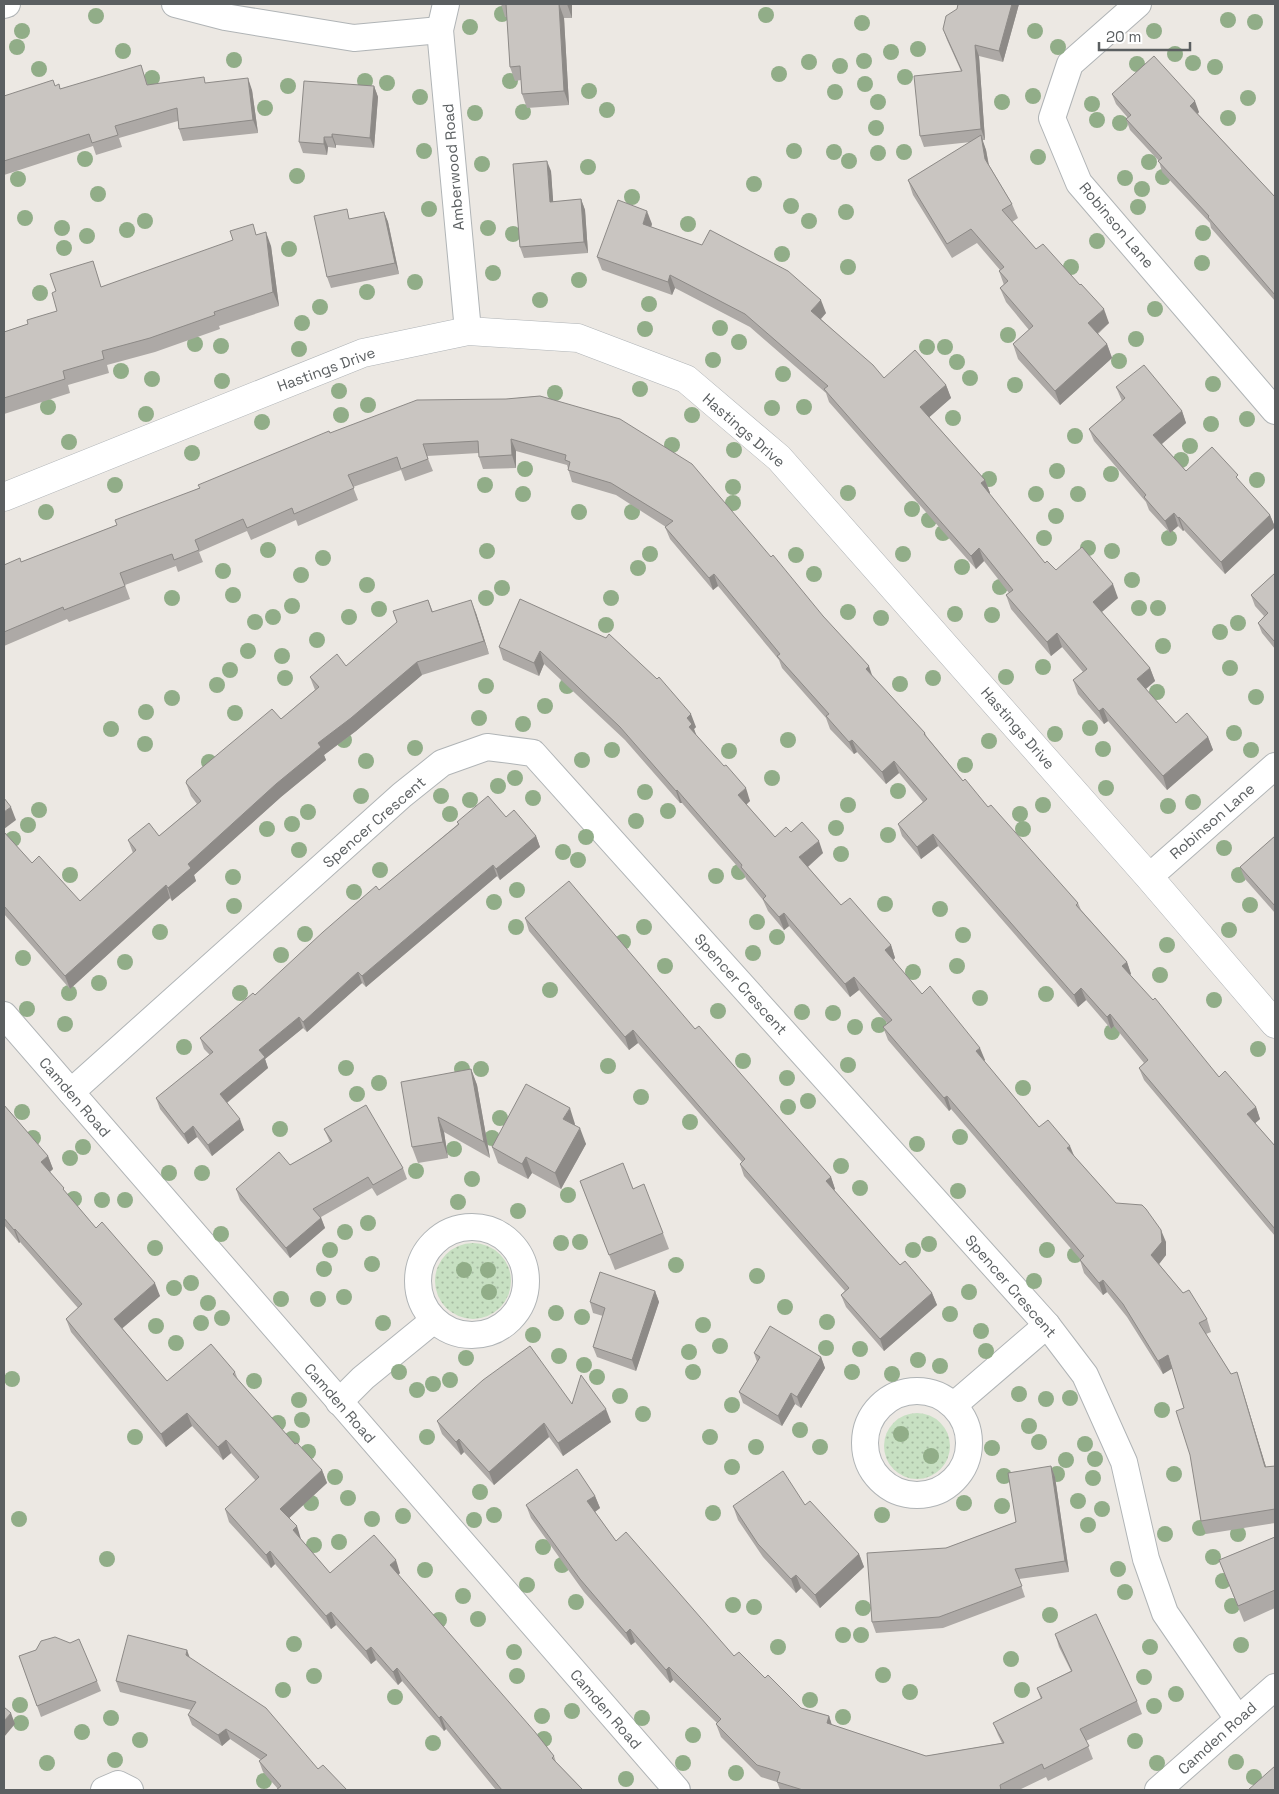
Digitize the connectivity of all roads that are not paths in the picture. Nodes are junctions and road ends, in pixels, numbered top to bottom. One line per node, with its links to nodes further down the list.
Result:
1 (176, 4): 4 (street)
2 (446, 4): 4 (street, Amberwood Road)
3 (1138, 4): 6 (street, Robinson Lane)
4 (440, 30): 5 (street, Amberwood Road)
5 (468, 331): 7 (street, Hastings Drive); 9 (street, Hastings Drive)
6 (1275, 411)
7 (4, 497)
8 (1275, 766): 9 (street, Robinson Lane)
9 (1149, 877): 11 (street, Hastings Drive)
10 (4, 1015): 12 (street, Camden Road)
11 (1275, 1024)
12 (70, 1092): 14 (street, Spencer Crescent); 15 (street, Camden Road)
13 (434, 1320): 13 (street); 15 (street)
14 (1047, 1324): 16 (street); 18 (street, Spencer Crescent)
15 (339, 1402): 21 (street, Camden Road)
16 (954, 1405): 16 (street)
17 (1275, 1687): 18 (street, Camden Road)
18 (1238, 1718): 22 (street, Camden Road)
19 (104, 1790): 20 (street)
20 (130, 1790)
21 (677, 1790)
22 (1158, 1790)

